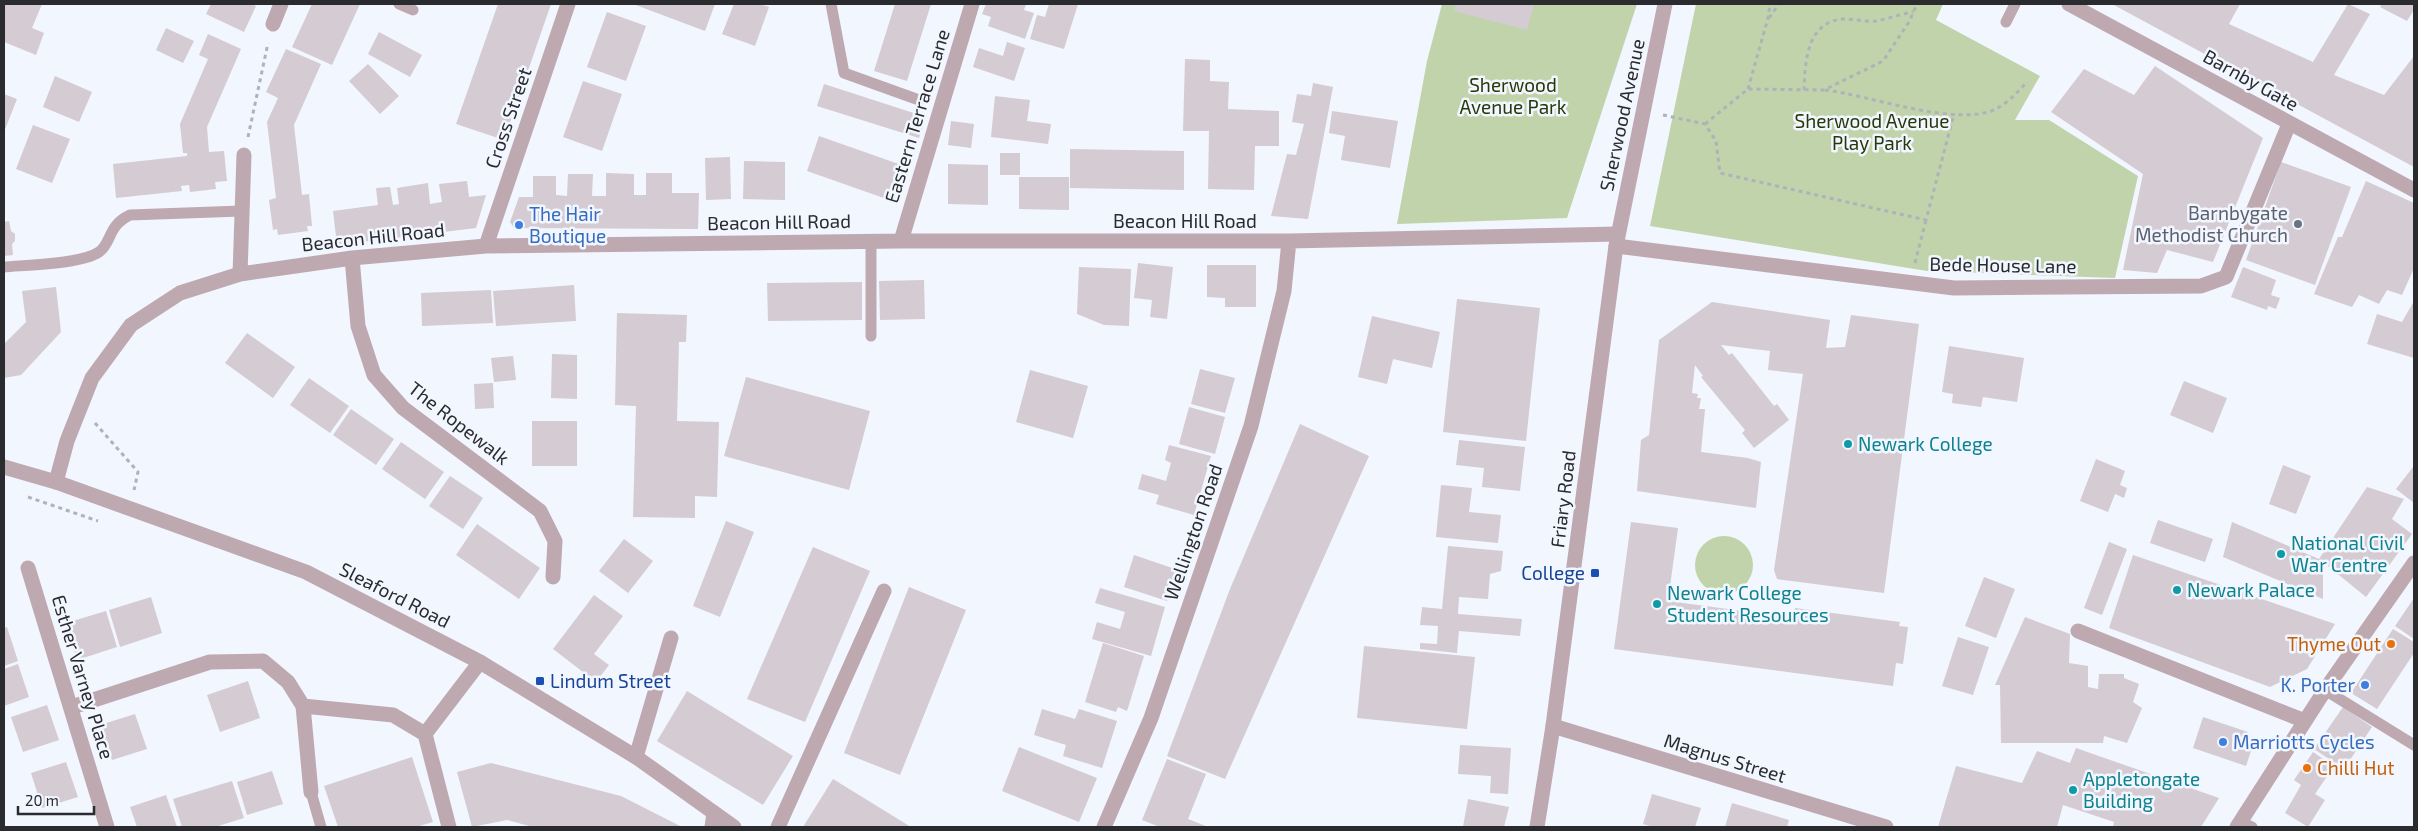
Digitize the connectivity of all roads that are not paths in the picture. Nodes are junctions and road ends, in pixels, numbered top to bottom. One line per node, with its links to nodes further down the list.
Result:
1 (281, 4): 11 (street)
2 (399, 4): 9 (lane)
3 (568, 4): 21 (street, Cross Street)
4 (831, 4): 12 (lane)
5 (972, 4): 19 (street, Eastern Terrace Lane)
6 (1665, 4): 17 (street, Sherwood Avenue)
7 (2015, 4): 10 (lane)
8 (2079, 6): 13 (street, Barnby Gate)
9 (413, 10)
10 (2006, 22)
11 (272, 24)
12 (919, 100)
13 (2288, 124): 15 (street, Barnby Gate); 17 (street, Bede House Lane)
14 (244, 155): 16 (street)
15 (2414, 190)
16 (241, 211): 23 (lane); 24 (street)
17 (1617, 240): 20 (street, Beacon Hill Road); 39 (street, Friary Road)
18 (872, 241): 19 (street, Beacon Hill Road); 21 (street, Beacon Hill Road); 25 (lane)
19 (901, 241): 20 (street, Beacon Hill Road)
20 (1289, 241): 51 (street, Wellington Road)
21 (486, 246): 22 (street, Beacon Hill Road)
22 (352, 258): 24 (street, Beacon Hill Road); 30 (street, The Ropewalk)
23 (4, 267)
24 (240, 274): 27 (street, Beacon Hill Road)
25 (871, 336)
26 (4, 467): 27 (street, Sleaford Road)
27 (56, 482): 34 (street, Sleaford Road)
28 (2414, 563): 35 (street)
29 (28, 568): 37 (street, Esther Varney Place)
30 (554, 577)
31 (884, 591): 50 (street)
32 (2078, 631): 38 (street)
33 (671, 638): 42 (street)
34 (480, 662): 40 (street); 42 (street, Sleaford Road)
35 (2325, 690): 38 (street); 41 (lane)
36 (303, 706): 37 (street); 40 (street); 43 (street)
37 (72, 707): 46 (street, Esther Varney Place)
38 (2305, 721): 45 (street)
39 (1553, 726): 52 (street, Friary Road); 53 (street, Magnus Street)
40 (425, 734): 48 (street)
41 (2414, 745)
42 (636, 757): 44 (street, Sleaford Road)
43 (311, 792): 47 (lane)
44 (713, 820): 49 (street, Sleaford Road)
45 (2244, 825)
46 (107, 827)
47 (321, 827)
48 (449, 827)
49 (734, 827)
50 (778, 827)
51 (1104, 827)
52 (1537, 827)
53 (1886, 827)

